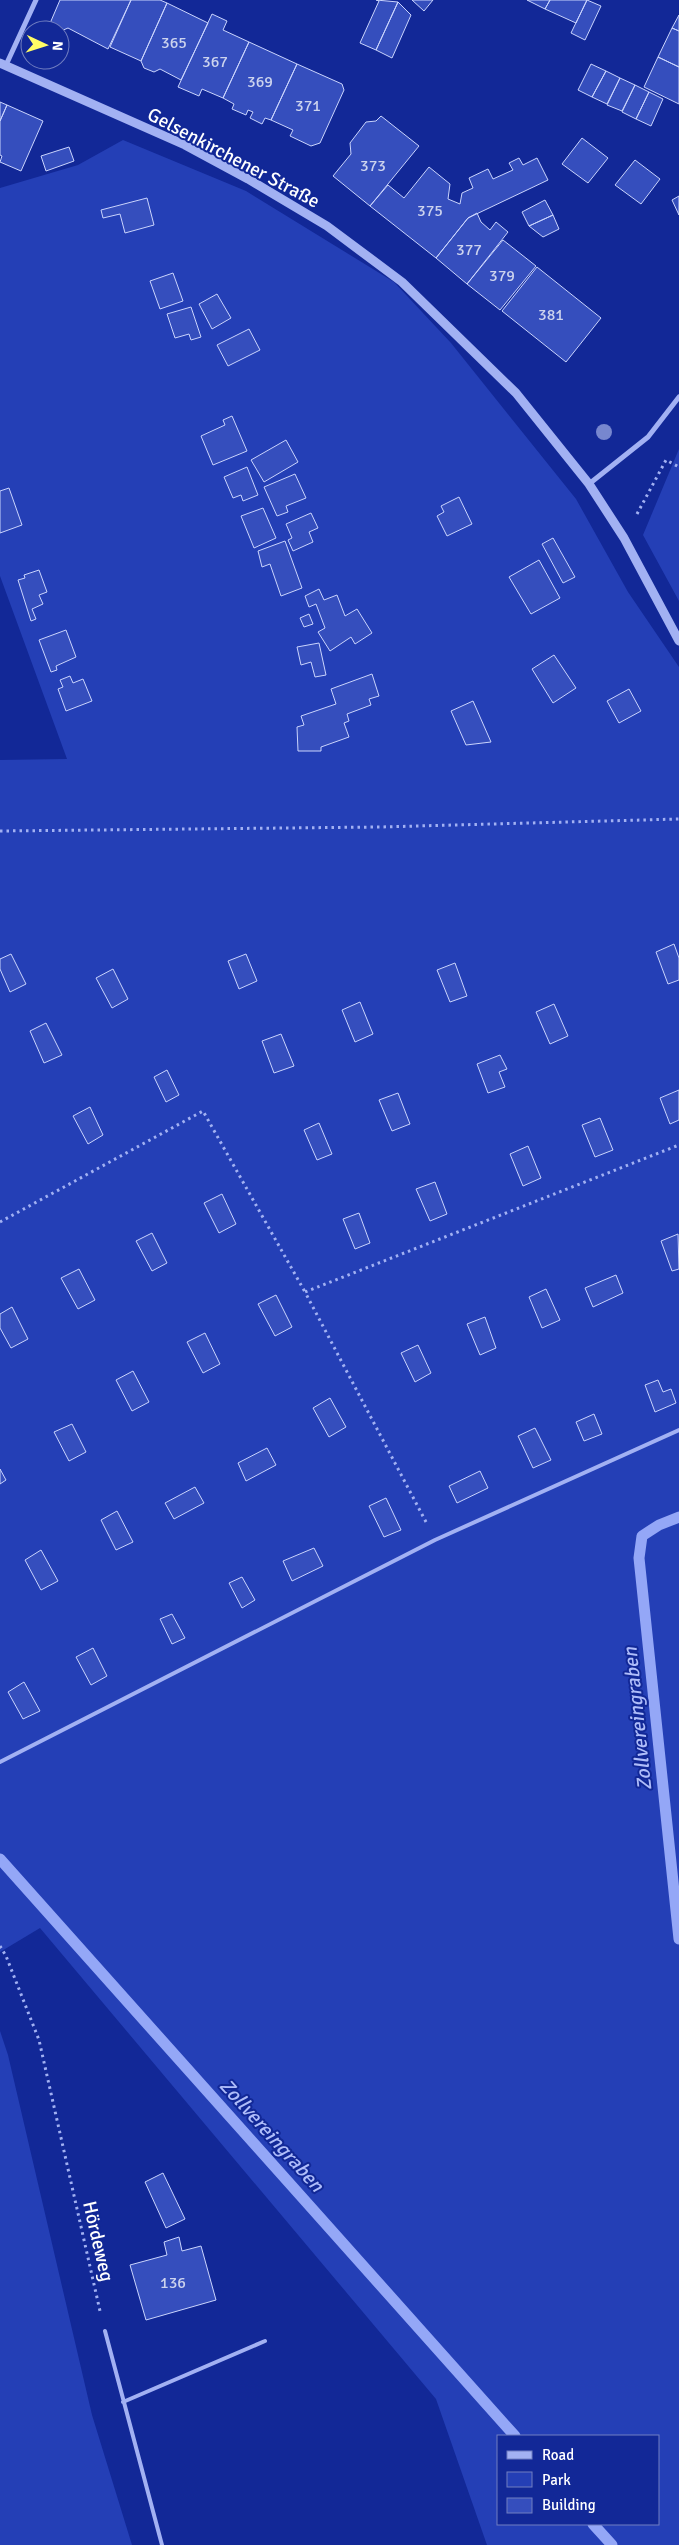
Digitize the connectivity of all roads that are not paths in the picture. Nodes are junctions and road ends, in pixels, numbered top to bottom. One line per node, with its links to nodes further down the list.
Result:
1 (36, 0): 2 (street, Gelsenkirchener Straße)
2 (3, 64): 4 (street, Gelsenkirchener Straße)
3 (679, 397): 4 (street)
4 (589, 484): 5 (street, Gelsenkirchener Straße)
5 (679, 641)
6 (679, 1430): 7 (lane)
7 (0, 1762)
8 (105, 2331): 10 (lane)
9 (265, 2341): 10 (lane)
10 (123, 2402): 11 (lane)
11 (162, 2545)

